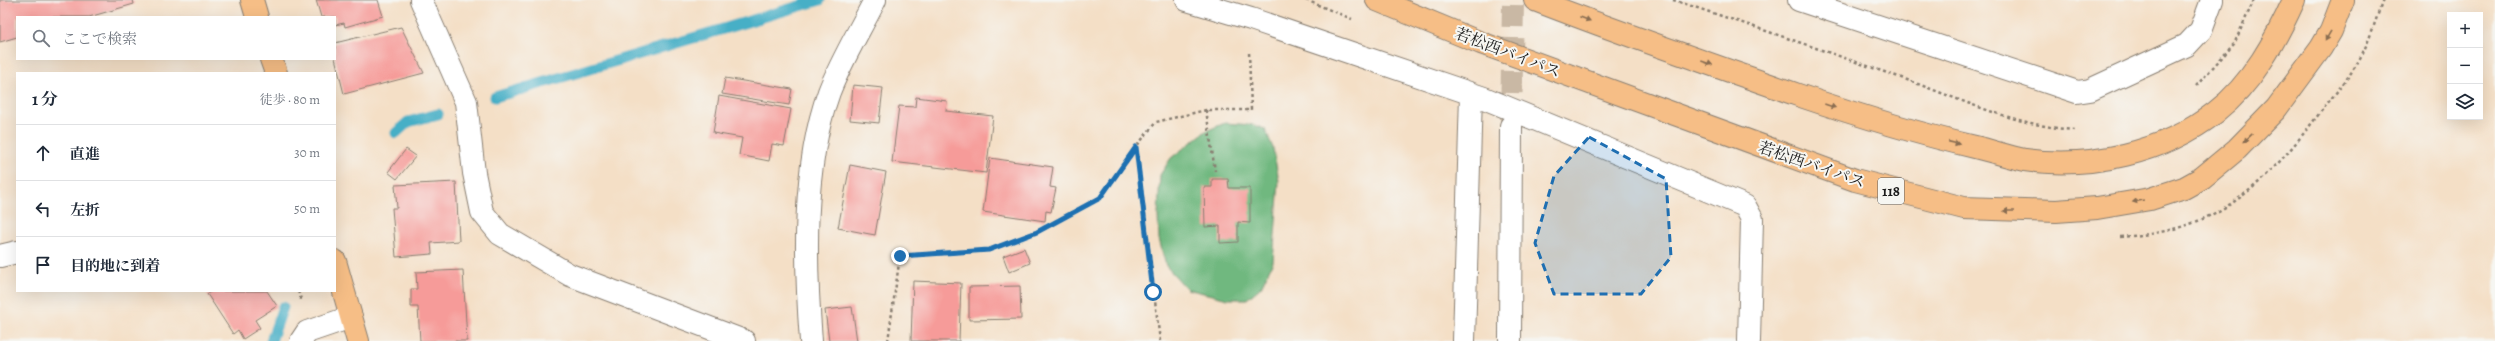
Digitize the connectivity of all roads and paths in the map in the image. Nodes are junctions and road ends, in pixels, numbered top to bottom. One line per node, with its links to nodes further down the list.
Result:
1 (252, 0): 11 (highway)
2 (421, 0): 26 (street)
3 (875, 0): 27 (street)
4 (1187, 0): 12 (street)
5 (1377, 0): 10 (highway, 若松西バイパス / 118, one-way to 5)
6 (1535, 0): 9 (highway, one-way to 9)
7 (1799, 0): 8 (street)
8 (2212, 0)
9 (2294, 0)
10 (2343, 0)
11 (257, 16)
12 (1251, 18): 15 (street); 16 (path)
13 (271, 60): 14 (highway)
14 (276, 72)
15 (1471, 94): 30 (street); 32 (street)
16 (1206, 110): 18 (path); 19 (path)
17 (1511, 126): 31 (street)
18 (1136, 147): 28 (path); 29 (path)
19 (1215, 171)
20 (16, 252): 21 (street)
21 (0, 256)
22 (336, 264): 23 (highway)
23 (351, 317): 24 (street); 25 (highway)
24 (301, 341)
25 (358, 341)
26 (744, 341)
27 (811, 341)
28 (888, 341)
29 (1160, 341)
30 (1464, 341)
31 (1510, 341)
32 (1749, 341)

